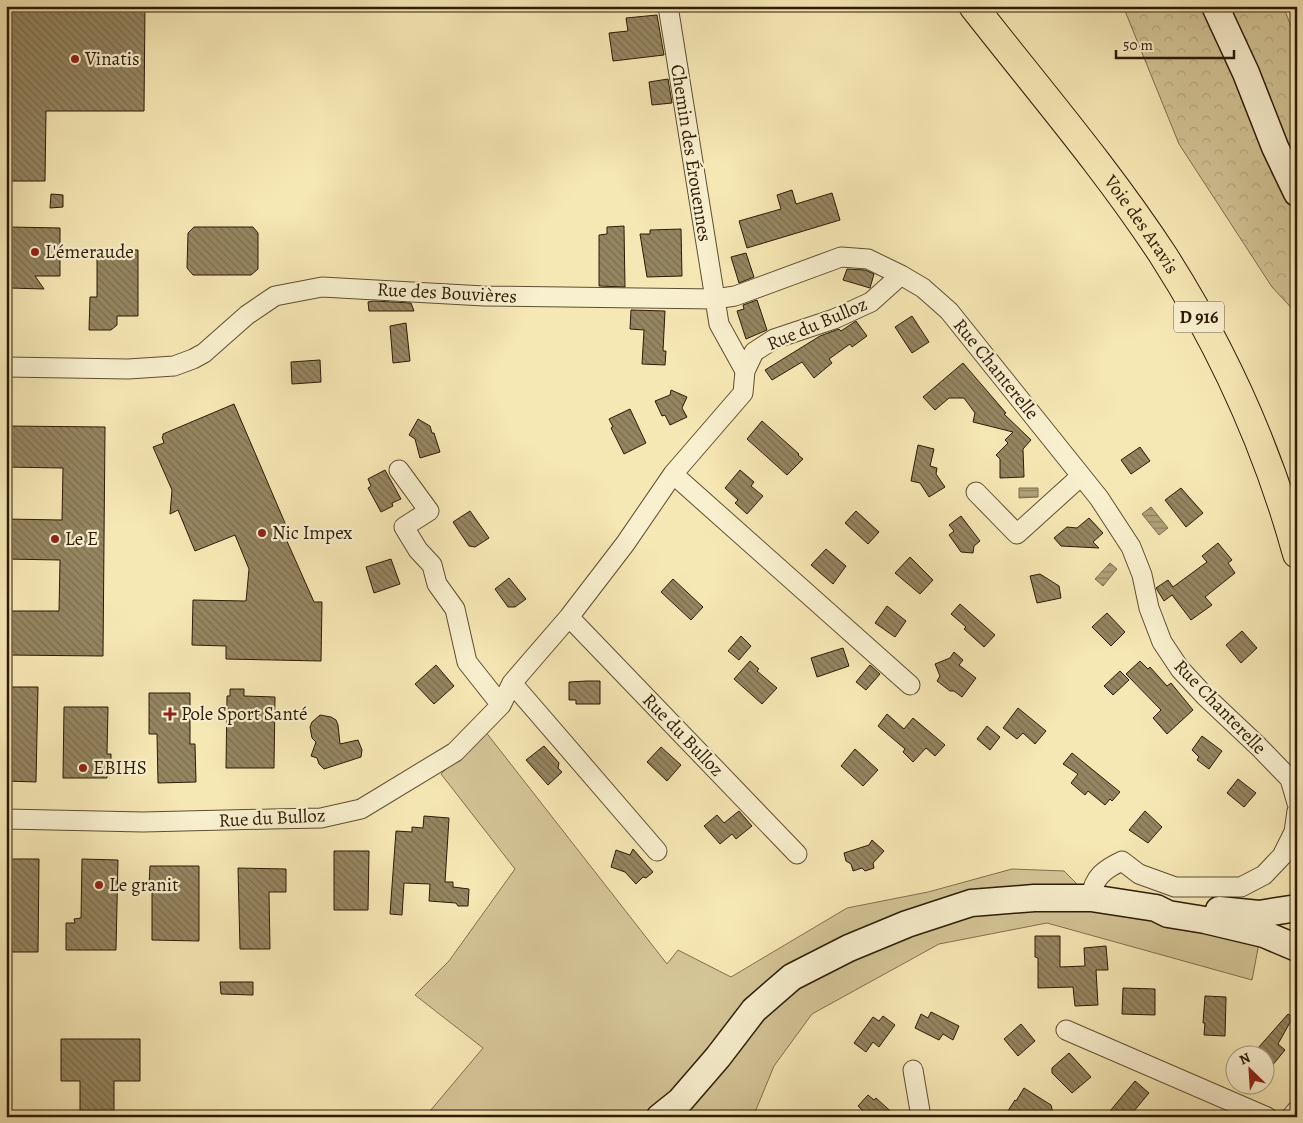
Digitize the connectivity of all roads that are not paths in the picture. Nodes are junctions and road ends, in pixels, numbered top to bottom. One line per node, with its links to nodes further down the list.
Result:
1 (668, 6): 6 (street, Chemin des Érouennes)
2 (973, 6): 13 (highway, Voie des Aravis / D 916)
3 (1215, 6): 4 (main road)
4 (1297, 193)
5 (901, 275): 6 (street, Rue des Bouvières); 8 (street, Rue du Bulloz); 11 (street, Rue Chanterelle)
6 (715, 299): 7 (street, Rue des Bouvières); 8 (street, Chemin des Érouennes)
7 (6, 367)
8 (745, 371): 10 (street, Rue du Bulloz)
9 (400, 470): 17 (street)
10 (673, 474): 14 (street, Rue du Bulloz); 16 (street)
11 (1081, 476): 12 (street); 18 (street, Rue Chanterelle)
12 (976, 492)
13 (1297, 554)
14 (569, 617): 15 (street, Rue du Bulloz); 22 (street, Rue du Bulloz)
15 (512, 683): 17 (street, Rue du Bulloz); 21 (street)
16 (910, 686)
17 (501, 705): 20 (street, Rue du Bulloz)
18 (1297, 803)
19 (1297, 811): 23 (street)
20 (6, 819)
21 (657, 851)
22 (797, 854)
23 (1091, 898): 24 (main road); 30 (main road)
24 (1156, 908): 25 (main road); 26 (main road)
25 (1297, 908)
26 (1297, 948)
27 (1066, 1030): 32 (street)
28 (913, 1070): 31 (street)
29 (1297, 1110): 33 (street)
30 (660, 1117)
31 (921, 1117)
32 (1267, 1117)
33 (1291, 1117)

